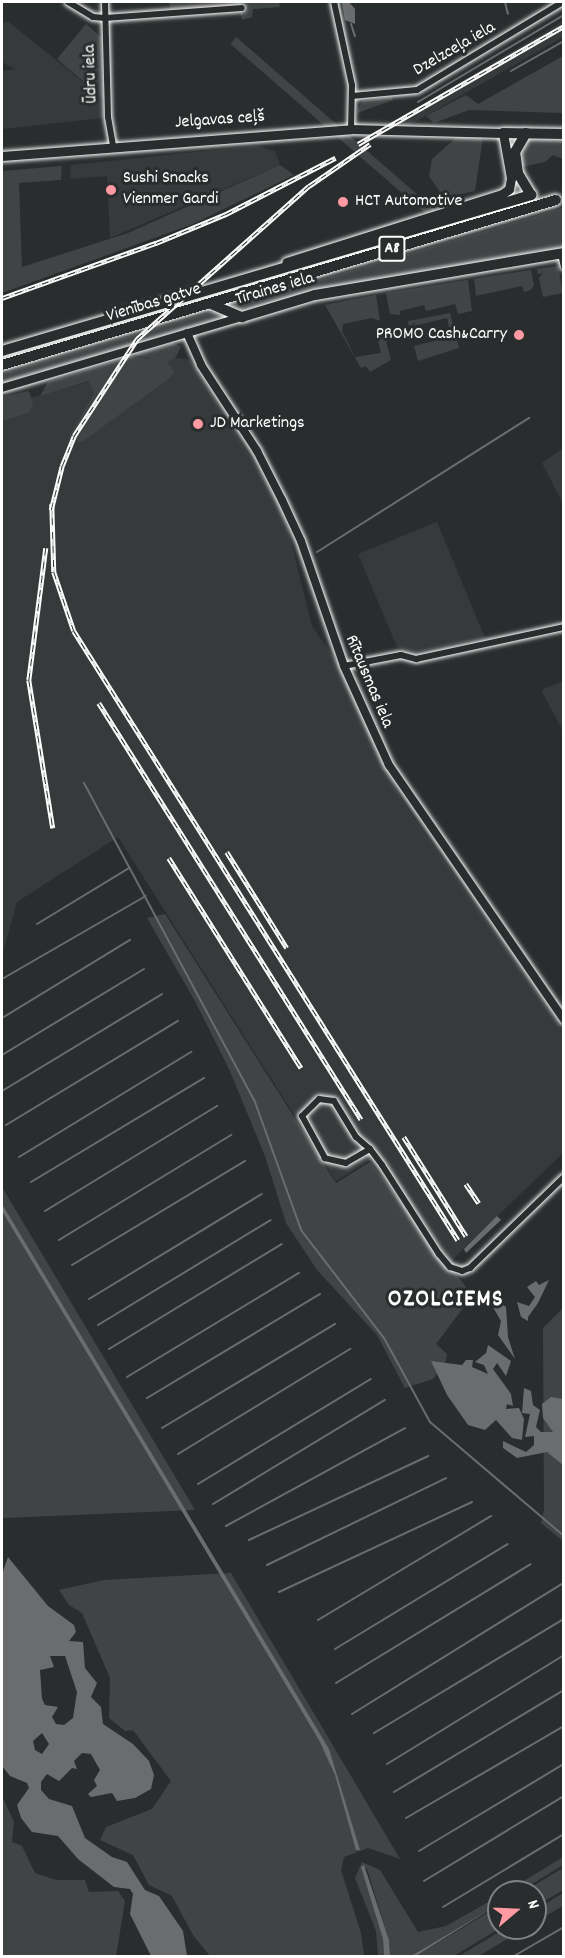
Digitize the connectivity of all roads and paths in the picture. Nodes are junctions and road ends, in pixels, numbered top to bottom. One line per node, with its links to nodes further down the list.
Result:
1 (68, 2): 6 (street)
2 (105, 2): 6 (street, Ūdru iela)
3 (334, 2): 7 (street)
4 (563, 2): 7 (street, Dzelzceļa iela)
5 (242, 8): 6 (street)
6 (105, 18): 12 (street, Ūdru iela)
7 (352, 96): 8 (street)
8 (351, 129): 9 (main road, Jelgavas ceļš); 12 (main road, Jelgavas ceļš)
9 (503, 133): 10 (highway); 17 (main road, Vienības gatve)
10 (526, 133): 11 (highway); 17 (highway, Vienības gatve / A8)
11 (564, 134)
12 (113, 146): 13 (main road, Jelgavas ceļš)
13 (2, 156)
14 (556, 200): 18 (highway, Vienības gatve / A8)
15 (562, 254): 16 (street); 19 (highway, Tīraines iela)
16 (564, 267)
17 (265, 274): 21 (highway, Vienības gatve / A8)
18 (211, 304): 19 (highway); 22 (highway, Vienības gatve / A8)
19 (242, 316): 20 (street, Tīraines iela)
20 (187, 333): 23 (street, Tīraines iela); 25 (street, Rītausmas iela)
21 (2, 351)
22 (2, 365)
23 (2, 388)
24 (564, 627): 25 (street)
25 (344, 666): 26 (street, Rītausmas iela)
26 (564, 1020)
27 (370, 1149): 27 (street); 28 (street)
28 (564, 1177)

